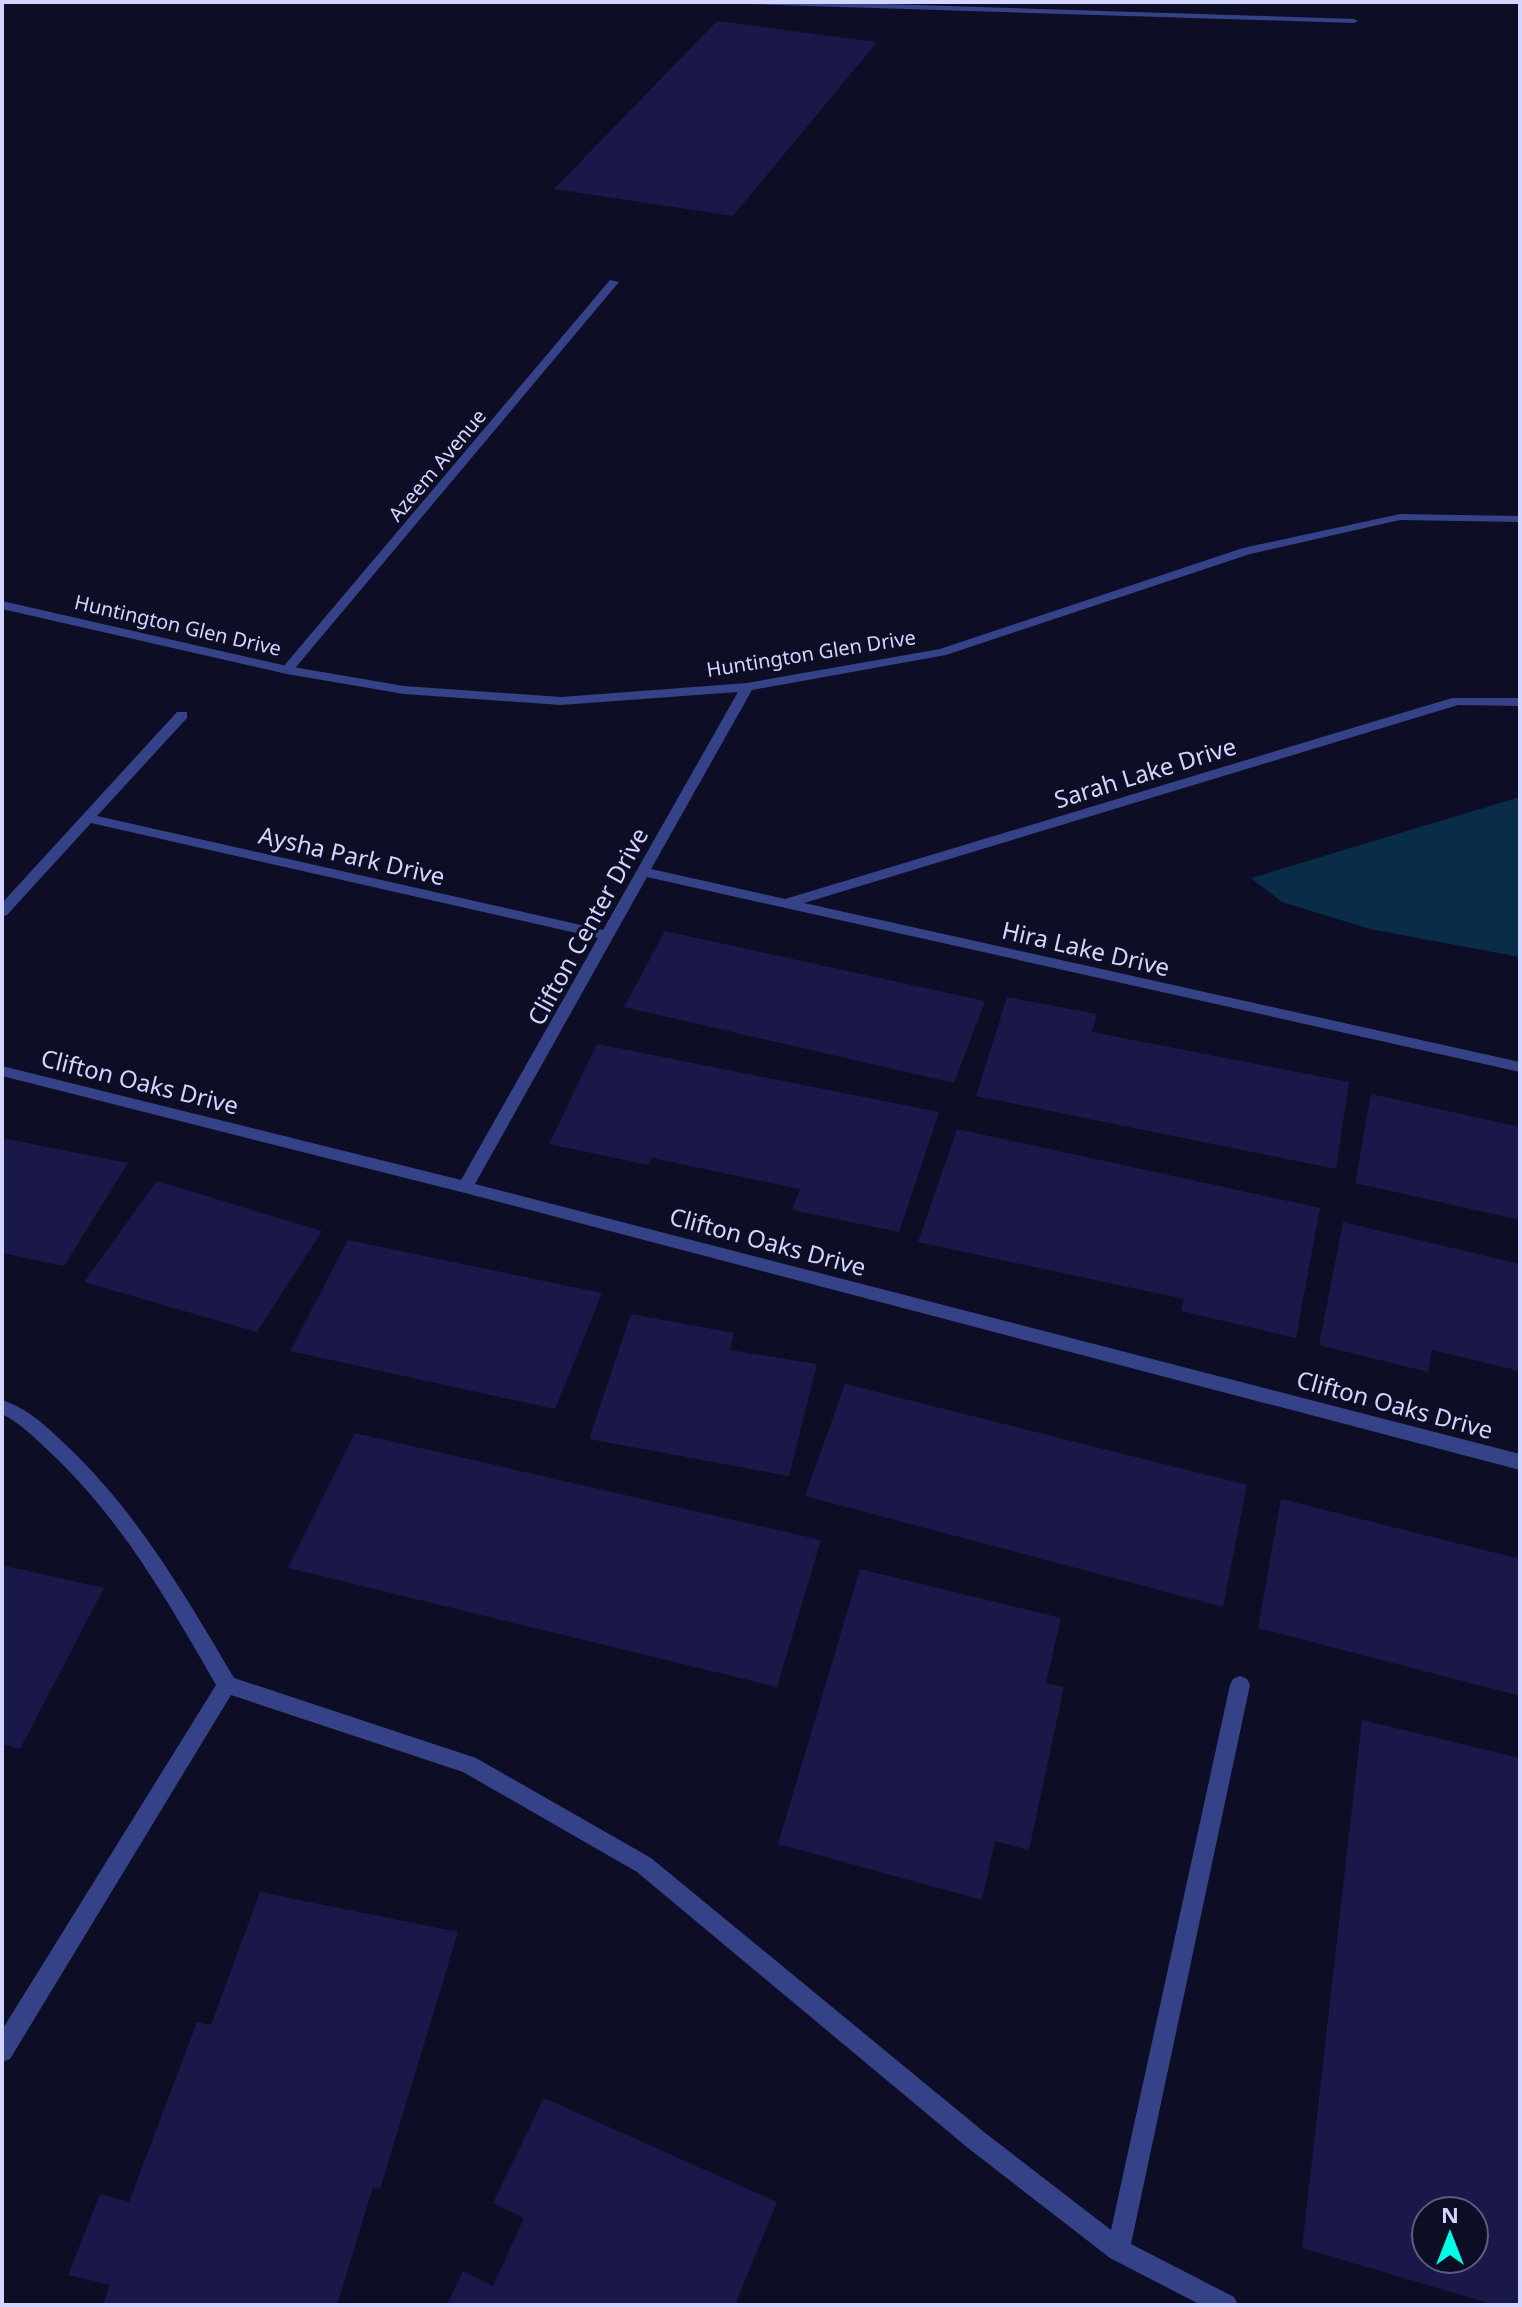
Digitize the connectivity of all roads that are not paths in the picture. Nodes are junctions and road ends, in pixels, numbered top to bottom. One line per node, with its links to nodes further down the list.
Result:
1 (748, 2): 2 (street)
2 (1354, 21)
3 (614, 282): 6 (street, Azeem Avenue)
4 (1520, 519): 7 (street, Huntington Glen Drive)
5 (2, 605): 6 (street, Huntington Glen Drive)
6 (287, 670): 7 (street, Huntington Glen Drive)
7 (747, 687): 11 (street, Clifton Center Drive)
8 (1520, 702): 12 (street, Sarah Lake Drive)
9 (182, 715): 10 (street)
10 (88, 818): 13 (street); 14 (street, Aysha Park Drive)
11 (643, 872): 12 (street, Hira Lake Drive); 14 (street, Clifton Center Drive)
12 (786, 904): 15 (street, Hira Lake Drive)
13 (2, 912)
14 (606, 935): 17 (street, Clifton Center Drive)
15 (1520, 1067)
16 (2, 1071): 17 (street, Clifton Oaks Drive)
17 (465, 1187): 19 (street, Clifton Oaks Drive)
18 (2, 1407): 20 (street)
19 (1520, 1462)
20 (227, 1685): 22 (street); 23 (street)
21 (1240, 1685): 23 (street)
22 (2, 2051)
23 (1118, 2250): 24 (street)
24 (1226, 2305)

